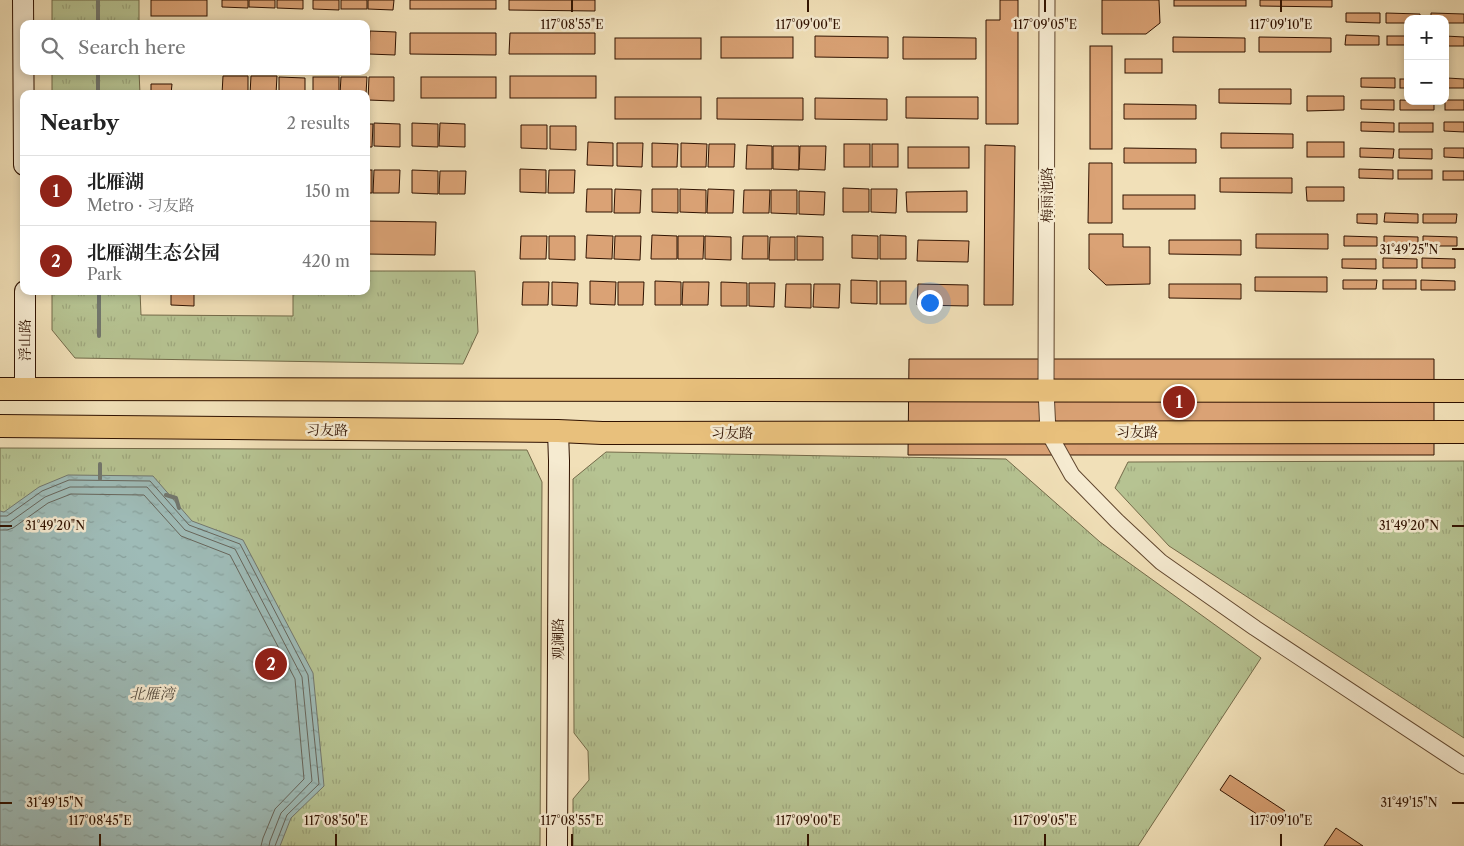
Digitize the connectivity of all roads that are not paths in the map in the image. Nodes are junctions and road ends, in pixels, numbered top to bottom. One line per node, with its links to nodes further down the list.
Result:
1 (23, 0): 3 (street)
2 (1047, 0): 9 (street, 梅雨池路)
3 (23, 20)
4 (23, 75): 5 (street)
5 (24, 90)
6 (25, 295): 8 (street, 浮山路)
7 (0, 389): 8 (main road)
8 (25, 389): 9 (main road)
9 (1046, 390): 10 (main road); 13 (street, 梅雨池路)
10 (1464, 391)
11 (0, 426): 12 (main road, 习友路)
12 (558, 431): 13 (main road, 习友路); 16 (street, 观澜路)
13 (1048, 432): 14 (main road, 习友路); 15 (street)
14 (1464, 432)
15 (1464, 766)
16 (557, 846)

